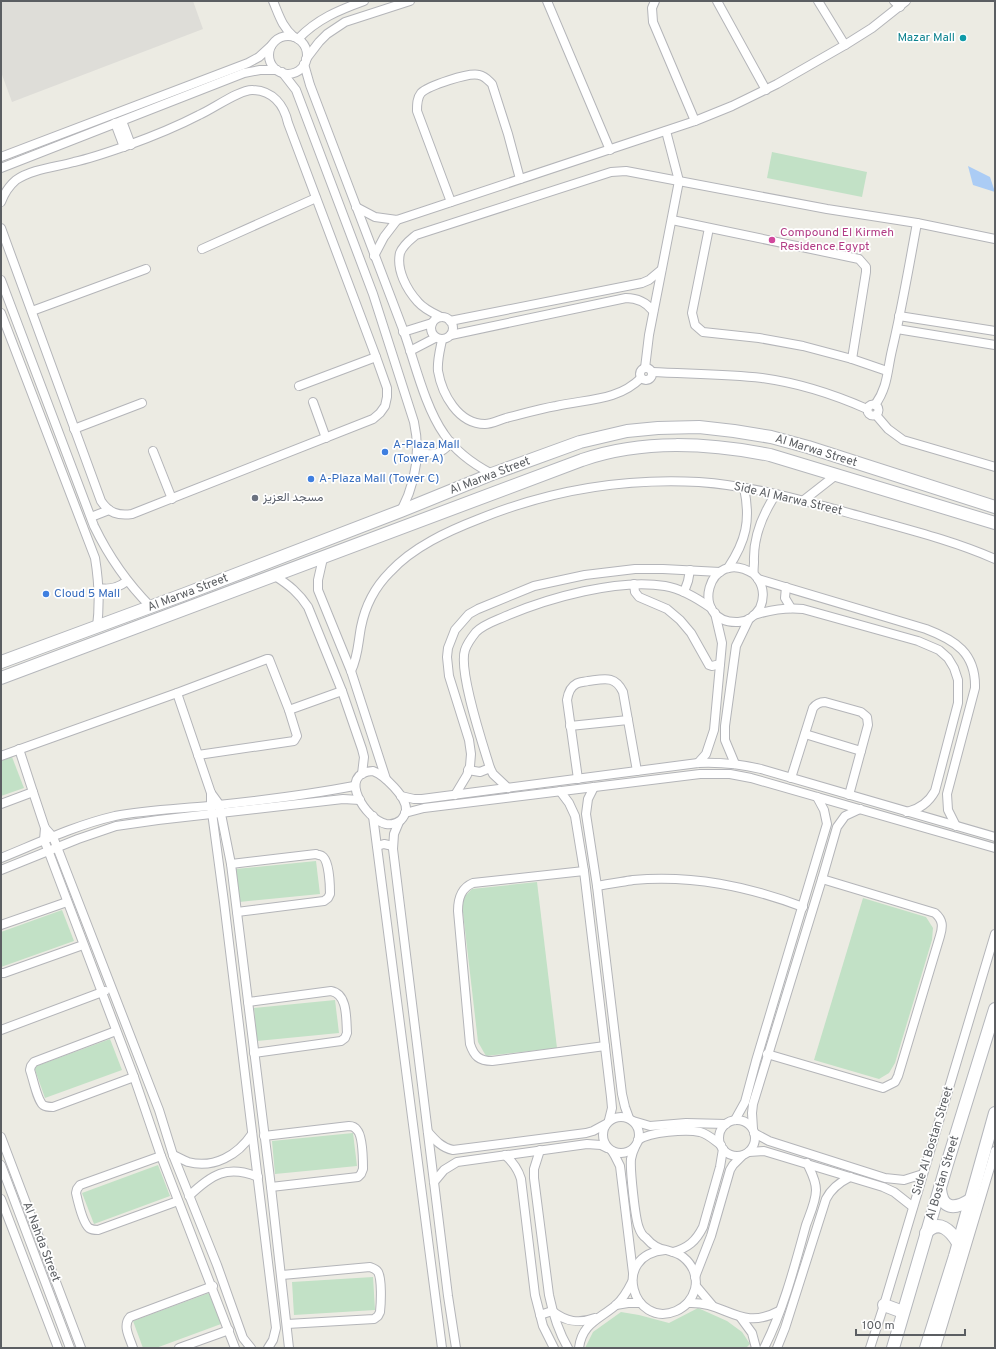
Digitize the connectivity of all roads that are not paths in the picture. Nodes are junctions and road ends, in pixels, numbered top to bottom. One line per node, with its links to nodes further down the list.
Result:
1 (274, 1): 11 (street)
2 (364, 1): 11 (street)
3 (410, 1): 10 (street)
4 (547, 1): 25 (street)
5 (655, 1): 21 (street)
6 (718, 1): 20 (street)
7 (818, 1): 13 (street)
8 (906, 1): 9 (street)
9 (897, 4): 13 (street)
10 (386, 5): 15 (street)
11 (296, 38): 12 (street); 15 (street)
12 (272, 46): 14 (street); 17 (street)
13 (845, 46): 20 (street)
14 (254, 60): 16 (street); 26 (street)
15 (305, 62): 17 (street); 18 (street)
16 (260, 70): 17 (street); 22 (street)
17 (279, 71): 19 (street)
18 (310, 86): 19 (street); 33 (street)
19 (296, 90): 46 (street)
20 (766, 90): 21 (street)
21 (695, 121): 23 (street)
22 (119, 122): 24 (street); 27 (street)
23 (666, 131): 25 (street); 29 (street)
24 (127, 146): 30 (street); 31 (street)
25 (610, 150): 28 (street)
26 (1, 157)
27 (1, 168)
28 (520, 179): 32 (street); 32 (street)
29 (679, 181): 35 (street); 36 (street); 53 (street)
30 (316, 198): 40 (street); 63 (street)
31 (1, 202)
32 (451, 202): 34 (street)
33 (356, 207): 34 (street); 41 (street)
34 (397, 220): 41 (street)
35 (672, 220): 38 (street); 43 (street)
36 (917, 223): 39 (street); 52 (street)
37 (1, 228): 48 (street)
38 (709, 228): 64 (street); 64 (street)
39 (995, 239)
40 (202, 249)
41 (374, 256): 45 (street)
42 (146, 268): 48 (street)
43 (661, 270): 47 (street); 49 (street)
44 (1, 280): 90 (street)
45 (387, 289): 46 (street); 58 (street)
46 (372, 294): 78 (street)
47 (549, 301): 51 (street); 54 (street)
48 (32, 311): 73 (street)
49 (654, 311): 51 (street); 65 (street)
50 (1, 313): 103 (street)
51 (551, 314): 59 (street)
52 (899, 316): 56 (street); 57 (street)
53 (441, 317): 54 (street); 55 (street)
54 (450, 320): 59 (street)
55 (432, 323): 58 (street); 60 (street)
56 (897, 328): 61 (street); 66 (street)
57 (995, 331)
58 (403, 332): 62 (street)
59 (451, 335): 60 (street)
60 (439, 339): 62 (street); 68 (street)
61 (995, 345)
62 (410, 351): 76 (street)
63 (376, 358): 69 (street); 74 (street)
64 (852, 359): 66 (street)
65 (644, 368): 67 (street); 68 (street)
66 (887, 371): 72 (street)
67 (652, 372): 68 (street); 72 (street)
68 (641, 378)
69 (298, 386)
70 (313, 402): 74 (street)
71 (142, 403): 73 (street)
72 (871, 407): 80 (street)
73 (74, 429): 88 (street)
74 (326, 438): 85 (street)
75 (597, 438): 79 (street); 81 (street, Al Marwa Street); 87 (street, Al Marwa Street)
76 (450, 442): 78 (street); 81 (street)
77 (153, 451): 85 (street)
78 (418, 452): 89 (street)
79 (601, 453): 82 (street, Al Marwa Street); 92 (street, Al Marwa Street)
80 (995, 467)
81 (492, 474): 89 (street, Al Marwa Street)
82 (836, 475): 86 (street); 91 (street, Al Marwa Street)
83 (744, 488): 84 (street, Side Al Marwa Street); 95 (street); 114 (street, Side Al Marwa Street)
84 (776, 494): 86 (street, Side Al Marwa Street); 98 (street)
85 (172, 499): 88 (street)
86 (804, 500): 93 (street, Side Al Marwa Street)
87 (995, 507)
88 (109, 510): 90 (street)
89 (401, 511): 96 (street, Al Marwa Street)
90 (91, 517): 99 (street)
91 (995, 523)
92 (322, 558): 97 (street, Al Marwa Street); 108 (street)
93 (995, 559)
94 (690, 570): 95 (street); 104 (street); 134 (street)
95 (724, 570): 98 (street); 107 (street)
96 (242, 572): 101 (street); 105 (street, Al Marwa Street)
97 (275, 576): 101 (street, Al Marwa Street); 110 (street)
98 (756, 577): 102 (street); 109 (street)
99 (127, 581): 103 (street); 105 (street)
100 (634, 584): 104 (street); 113 (street); 133 (street)
101 (248, 586): 115 (street, Al Marwa Street)
102 (786, 587): 106 (street); 151 (street)
103 (99, 588): 111 (street)
104 (684, 592): 107 (street)
105 (151, 607): 111 (street, Al Marwa Street)
106 (791, 608): 109 (street); 149 (street)
107 (713, 611): 109 (street); 113 (street)
108 (328, 615): 110 (street); 114 (street)
109 (751, 617): 122 (street)
110 (314, 620): 116 (street)
111 (97, 627): 112 (street, Al Marwa Street)
112 (1, 662)
113 (720, 664): 123 (street)
114 (350, 671): 126 (street)
115 (1, 678)
116 (342, 691): 118 (street); 129 (street)
117 (177, 693): 118 (street); 124 (street); 127 (street)
118 (289, 710): 127 (street)
119 (628, 720): 120 (street); 120 (street); 135 (street)
120 (570, 726): 140 (street)
121 (805, 734): 125 (street); 125 (street); 138 (street)
122 (725, 740): 123 (street); 131 (street)
123 (711, 743): 130 (street)
124 (19, 749): 128 (street); 146 (street)
125 (861, 751): 148 (street)
126 (377, 752): 129 (street); 139 (street)
127 (198, 755): 159 (street)
128 (1, 756)
129 (364, 757): 136 (street)
130 (698, 763): 131 (street); 132 (street)
131 (735, 764): 138 (street)
132 (676, 766): 135 (street); 137 (street)
133 (490, 768): 134 (street); 143 (street)
134 (468, 770): 147 (street)
135 (637, 771): 140 (street)
136 (362, 774): 139 (street); 141 (street)
137 (677, 777): 142 (street); 152 (street)
138 (792, 778): 148 (street)
139 (386, 779): 150 (street)
140 (578, 779): 143 (street)
141 (354, 786): 144 (street); 155 (street)
142 (594, 787): 145 (street); 161 (street)
143 (508, 788): 147 (street)
144 (335, 790): 153 (street); 159 (street)
145 (560, 791): 158 (street); 162 (street)
146 (33, 792): 156 (street); 171 (street)
147 (455, 795): 154 (street)
148 (849, 795): 157 (street)
149 (933, 795): 151 (street); 163 (street)
150 (401, 796): 154 (street); 164 (street)
151 (947, 796): 169 (street)
152 (817, 797): 160 (street); 168 (street)
153 (337, 799): 155 (street); 159 (street)
154 (422, 799): 158 (street)
155 (360, 800): 166 (street)
156 (1, 804)
157 (880, 804): 163 (street); 165 (street)
158 (424, 808): 164 (street)
159 (216, 809): 172 (street); 177 (street); 181 (street); 197 (street)
160 (861, 809): 165 (street); 170 (street)
161 (586, 810): 162 (street); 185 (street)
162 (573, 812): 183 (street)
163 (907, 812): 169 (street)
164 (405, 813): 167 (street)
165 (878, 814): 178 (street)
166 (373, 816): 167 (street); 175 (street)
167 (399, 822): 176 (street)
168 (827, 824): 170 (street); 187 (street)
169 (956, 826): 173 (street)
170 (836, 827): 184 (street)
171 (45, 828): 172 (street); 174 (street)
172 (53, 837): 174 (street); 177 (street)
173 (994, 837): 178 (street)
174 (44, 840): 179 (street); 180 (street)
175 (377, 846): 176 (street); 210 (street)
176 (393, 846): 209 (street)
177 (57, 847): 179 (street); 199 (street)
178 (992, 847)
179 (48, 850): 182 (street); 186 (street)
180 (1, 858)
181 (231, 864): 188 (street); 188 (street)
182 (1, 870)
183 (584, 871): 190 (street); 205 (street)
184 (822, 879): 194 (street); 207 (street)
185 (596, 886): 187 (street); 189 (street)
186 (67, 902): 191 (street); 195 (street)
187 (803, 907): 193 (street)
188 (237, 912): 196 (street)
189 (600, 917): 190 (street); 216 (street)
190 (590, 918): 205 (street)
191 (1, 925)
192 (995, 934): 242 (street, Side Al Bostan Street)
193 (794, 935): 194 (street); 213 (street)
194 (803, 938): 207 (street)
195 (82, 945): 198 (street); 200 (street)
196 (243, 961): 197 (street); 201 (street)
197 (231, 962): 212 (street)
198 (1, 973)
199 (112, 988): 200 (street); 214 (street)
200 (101, 992): 203 (street); 204 (street)
201 (248, 1002): 206 (street); 206 (street)
202 (995, 1009): 250 (street, Al Bostan Street)
203 (1, 1030)
204 (116, 1031): 208 (street); 208 (street)
205 (605, 1046): 218 (street)
206 (254, 1053): 211 (street)
207 (767, 1054): 213 (street)
208 (134, 1077): 215 (street)
209 (422, 1088): 210 (street); 222 (street)
210 (408, 1089): 272 (street)
211 (259, 1096): 212 (street); 225 (street)
212 (248, 1098): 223 (street)
213 (748, 1106): 217 (street); 221 (street)
214 (159, 1110): 215 (street); 235 (street)
215 (146, 1114): 237 (street)
216 (631, 1120): 218 (street); 220 (street); 227 (street)
217 (735, 1120): 220 (street); 221 (street)
218 (607, 1122): 229 (street); 231 (street)
219 (994, 1123): 256 (street)
220 (726, 1124): 228 (street)
221 (754, 1131): 226 (street); 234 (street)
222 (428, 1132): 229 (street); 248 (street)
223 (252, 1134): 235 (street); 243 (street)
224 (1, 1136): 240 (street, Al Nahda Street)
225 (264, 1136): 249 (street); 249 (street)
226 (769, 1141): 232 (street); 247 (street)
227 (636, 1144): 228 (street); 231 (street); 263 (street)
228 (722, 1147): 234 (street); 263 (street)
229 (453, 1150): 238 (street)
230 (540, 1150): 231 (street); 236 (street); 245 (street)
231 (610, 1150): 266 (street)
232 (766, 1151): 234 (street); 239 (street)
233 (995, 1151): 306 (street)
234 (745, 1154): 265 (street)
235 (173, 1155): 253 (street)
236 (504, 1155): 238 (street); 246 (street)
237 (161, 1156): 257 (street); 257 (street)
238 (457, 1162): 248 (street)
239 (807, 1164): 244 (street); 252 (street)
240 (12, 1166): 241 (street); 289 (street, Al Nahda Street)
241 (2, 1168): 258 (street, Al Nahda Street)
242 (923, 1174): 247 (street); 260 (street, Side Al Bostan Street)
243 (258, 1177): 253 (street); 294 (street)
244 (850, 1177): 251 (street); 255 (street)
245 (534, 1178): 246 (street); 278 (street)
246 (522, 1180): 281 (street)
247 (895, 1180): 251 (street)
248 (434, 1182): 271 (street)
249 (271, 1187): 264 (street)
250 (940, 1189): 256 (street); 261 (street, Al Bostan Street)
251 (894, 1192): 260 (street)
252 (815, 1195): 255 (street); 267 (street)
253 (189, 1196): 293 (street)
254 (1, 1199): 259 (street)
255 (826, 1199): 270 (street)
256 (970, 1200): 262 (street)
257 (178, 1201): 268 (street)
258 (15, 1203): 259 (street); 286 (street, Al Nahda Street)
259 (4, 1208): 287 (street)
260 (913, 1208): 277 (street, Side Al Bostan Street)
261 (926, 1232): 262 (street); 280 (street, Al Bostan Street)
262 (958, 1243): 305 (street)
263 (669, 1251): 265 (street); 266 (street)
264 (282, 1275): 284 (street); 284 (street)
265 (695, 1276): 269 (street)
266 (633, 1278): 274 (street); 275 (street)
267 (789, 1283): 270 (street); 279 (street)
268 (212, 1286): 285 (street); 290 (street)
269 (696, 1286): 273 (street); 276 (street)
270 (798, 1286): 302 (street)
271 (448, 1296): 272 (street); 296 (street)
272 (436, 1298): 288 (street)
273 (688, 1302): 274 (street); 276 (street)
274 (640, 1303): 275 (street)
275 (616, 1305): 282 (street)
276 (712, 1305): 283 (street)
277 (884, 1305): 280 (street); 303 (street, Side Al Bostan Street)
278 (552, 1311): 281 (street); 282 (street); 298 (street)
279 (779, 1311): 283 (street); 301 (street)
280 (903, 1312): 304 (street, Al Bostan Street)
281 (540, 1315): 297 (street)
282 (598, 1317): 299 (street)
283 (741, 1318): 300 (street)
284 (287, 1324): 295 (street)
285 (229, 1330): 291 (street); 292 (street)
286 (68, 1344): 287 (street)
287 (57, 1346)
288 (440, 1347)
289 (81, 1348)
290 (133, 1348)
291 (179, 1348)
292 (235, 1348)
293 (251, 1348)
294 (268, 1348)
295 (288, 1348)
296 (456, 1348)
297 (554, 1348)
298 (568, 1348)
299 (579, 1348)
300 (756, 1348)
301 (764, 1348)
302 (778, 1348)
303 (870, 1348)
304 (893, 1348)
305 (926, 1348)
306 (936, 1348)

